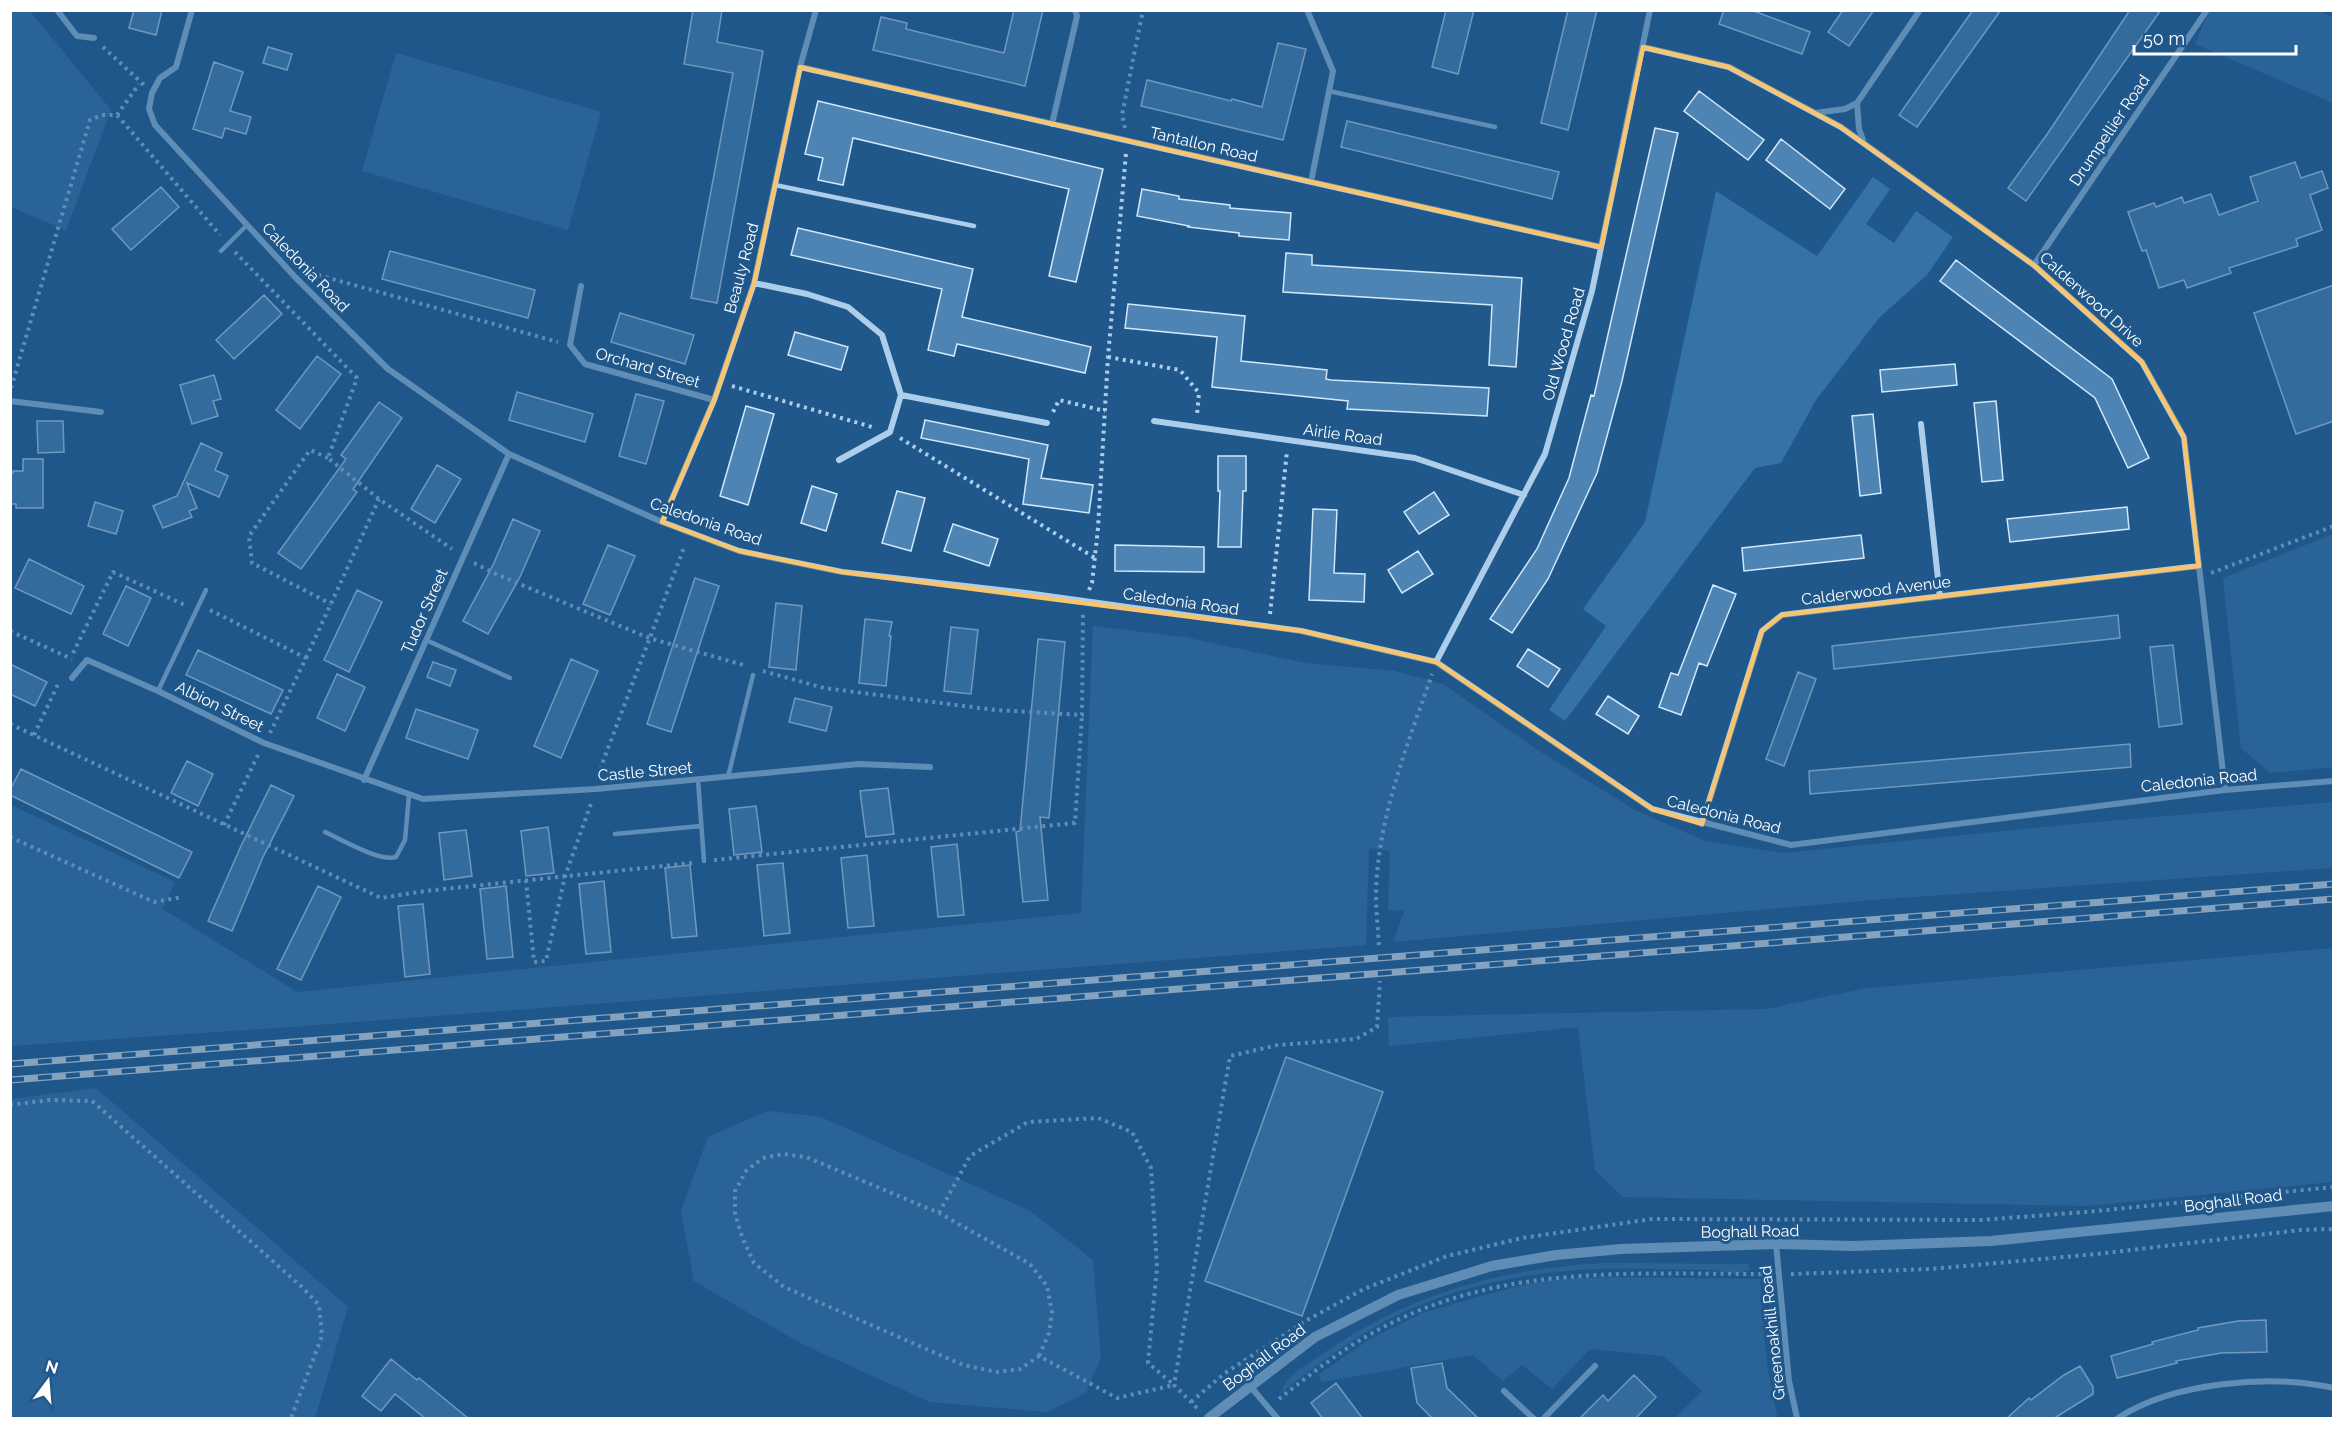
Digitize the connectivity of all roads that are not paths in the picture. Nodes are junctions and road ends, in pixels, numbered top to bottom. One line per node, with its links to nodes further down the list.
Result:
1 (57, 10): 9 (street)
2 (192, 10): 20 (street, Caledonia Road)
3 (816, 10): 11 (street, Beauly Road)
4 (1076, 10): 15 (street)
5 (1307, 10): 12 (street)
6 (1650, 10): 10 (street, Old Wood Road)
7 (1920, 10): 13 (street)
8 (2207, 10): 24 (street, Drumpellier Road)
9 (94, 38)
10 (1642, 47): 14 (street, Calderwood Drive); 22 (street, Old Wood Road)
11 (800, 67): 15 (street, Tantallon Road); 19 (street, Beauly Road)
12 (1329, 91): 16 (lane); 18 (street)
13 (1857, 103): 14 (street); 17 (street)
14 (1815, 113): 17 (street, Calderwood Drive)
15 (1052, 124): 18 (street, Tantallon Road)
16 (1495, 128)
17 (1864, 143): 24 (street, Calderwood Drive)
18 (1311, 182): 22 (street, Tantallon Road)
19 (775, 185): 21 (lane); 25 (street, Beauly Road)
20 (247, 225): 23 (lane); 34 (street, Caledonia Road)
21 (974, 226)
22 (1601, 247): 36 (street, Old Wood Road)
23 (221, 251)
24 (2034, 265): 38 (street, Calderwood Drive)
25 (754, 283): 27 (street); 28 (street, Beauly Road)
26 (581, 286): 28 (street, Orchard Street)
27 (901, 395): 32 (street); 35 (street)
28 (714, 400): 37 (street, Beauly Road)
29 (10, 401): 30 (street)
30 (101, 412)
31 (1154, 421): 36 (street, Airlie Road)
32 (1047, 423)
33 (1921, 424): 40 (street)
34 (509, 454): 37 (street, Caledonia Road); 41 (street, Tudor Street)
35 (839, 460)
36 (1524, 495): 42 (street, Old Wood Road)
37 (662, 522): 42 (street, Caledonia Road)
38 (2199, 566): 40 (street, Calderwood Avenue); 52 (street, Calderwood Drive)
39 (206, 590): 46 (lane)
40 (1940, 597): 54 (street, Calderwood Avenue)
41 (426, 640): 45 (lane); 49 (street, Tudor Street)
42 (1436, 662): 54 (street, Caledonia Road)
43 (753, 675): 48 (lane)
44 (72, 678): 46 (street, Albion Street)
45 (510, 678)
46 (158, 691): 49 (street, Albion Street)
47 (930, 767): 48 (street, Castle Street)
48 (728, 777): 50 (street, Castle Street)
49 (364, 780): 53 (street, Castle Street)
50 (698, 780): 53 (street, Castle Street); 55 (lane)
51 (2334, 781): 52 (street, Caledonia Road)
52 (2225, 789): 54 (street, Caledonia Road)
53 (409, 795): 56 (lane)
54 (1702, 824)
55 (701, 826): 57 (lane); 58 (lane)
56 (325, 832)
57 (615, 834)
58 (704, 861)
59 (2334, 1206): 60 (street, Boghall Road)
60 (1776, 1244): 62 (street, Boghall Road); 69 (street, Greenoakhill Road)
61 (1595, 1366): 68 (street)
62 (1250, 1386): 65 (street, Boghall Road); 66 (street)
63 (2334, 1388): 70 (street)
64 (1504, 1391): 67 (street)
65 (1209, 1419)
66 (1277, 1419)
67 (1533, 1419)
68 (1544, 1419)
69 (1797, 1419)
70 (2118, 1419)

